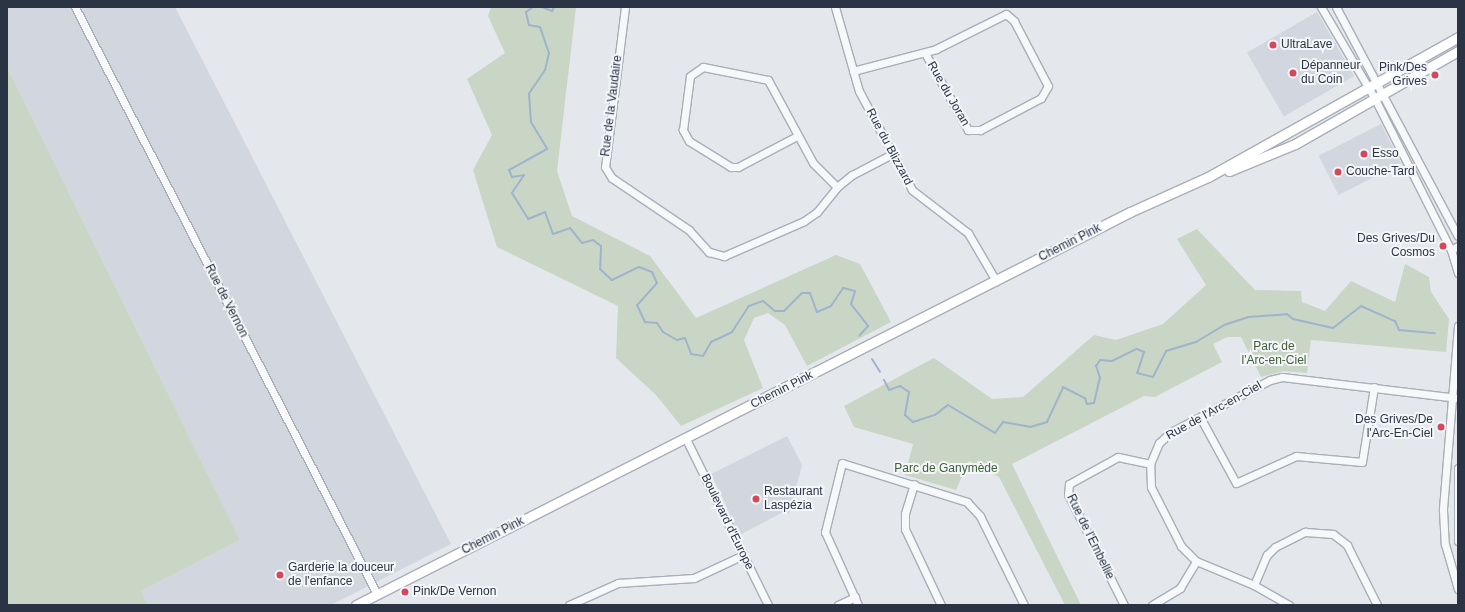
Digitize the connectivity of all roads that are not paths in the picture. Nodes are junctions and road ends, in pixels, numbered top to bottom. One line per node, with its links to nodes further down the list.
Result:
1 (75, 7): 36 (street, Rue de Vernon)
2 (625, 7): 17 (street, Rue de la Vaudaire)
3 (835, 7): 9 (street, Rue du Blizzard)
4 (1321, 7): 11 (street)
5 (1336, 7): 10 (street)
6 (1458, 37): 10 (main road, Chemin Pink)
7 (1458, 51): 12 (main road, Chemin Pink)
8 (925, 53): 8 (street, Rue du Joran); 9 (street, Rue du Joran)
9 (853, 71): 15 (street, Rue du Blizzard)
10 (1379, 83): 11 (main road, Chemin Pink); 12 (street)
11 (1369, 88): 13 (street); 16 (main road, Chemin Pink)
12 (1385, 94): 13 (main road, Chemin Pink); 18 (street)
13 (1375, 99): 16 (main road, Chemin Pink); 20 (street)
14 (797, 136): 14 (street); 17 (street)
15 (892, 154): 17 (street, Rue de la Vaudaire); 22 (street, Rue du Blizzard)
16 (1208, 177): 22 (main road, Chemin Pink)
17 (837, 187)
18 (1458, 236)
19 (1458, 246): 20 (street)
20 (1451, 250): 21 (street)
21 (1458, 273)
22 (996, 281): 27 (main road, Chemin Pink)
23 (1458, 326): 25 (street)
24 (1374, 387): 25 (street, Rue de l'Arc-en-Ciel); 26 (street, Rue de l'Arc-en-Ciel); 26 (street)
25 (1455, 398): 35 (street)
26 (1200, 417): 28 (street, Rue de l'Arc-en-Ciel)
27 (686, 439): 32 (street, Boulevard d'Europe); 36 (main road, Chemin Pink)
28 (1150, 464): 33 (street, Rue de l'Arc-en-Ciel); 45 (street, Rue de l'Embellie)
29 (1458, 468): 31 (street)
30 (914, 484): 37 (street); 43 (street); 44 (street)
31 (1458, 541)
32 (743, 554): 39 (street); 40 (street, Boulevard d'Europe)
33 (1196, 561): 34 (street, Rue de l'Arc-en-Ciel); 46 (street)
34 (1254, 585): 47 (street, Rue de l'Arc-en-Ciel); 48 (street)
35 (1458, 589)
36 (377, 594): 38 (main road, Chemin Pink)
37 (854, 597): 41 (street); 42 (street)
38 (356, 605)
39 (568, 605)
40 (768, 605)
41 (838, 605)
42 (858, 605)
43 (941, 605)
44 (1024, 605)
45 (1124, 605)
46 (1152, 605)
47 (1289, 605)
48 (1377, 605)

